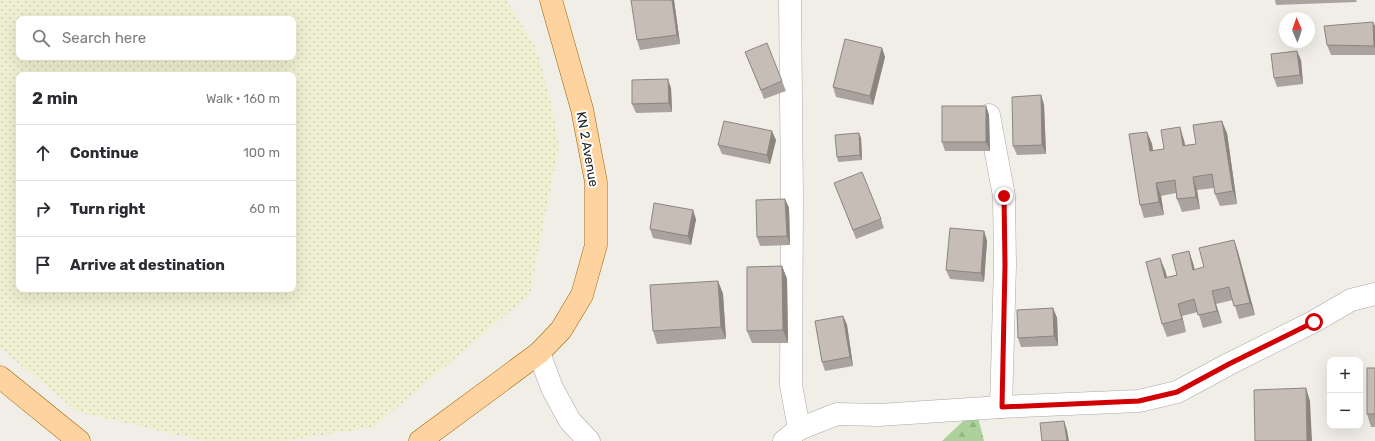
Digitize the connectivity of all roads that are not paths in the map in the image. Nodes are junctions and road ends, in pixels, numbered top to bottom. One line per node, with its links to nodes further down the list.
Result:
1 (551, 0): 5 (main road, KN 2 Avenue)
2 (790, 0): 8 (street)
3 (989, 115): 7 (street)
4 (1375, 294): 7 (street)
5 (539, 353): 10 (main road, KN 2 Avenue); 11 (street)
6 (0, 377): 9 (main road)
7 (1002, 407): 8 (street)
8 (792, 435)
9 (79, 441)
10 (420, 441)
11 (589, 441)

